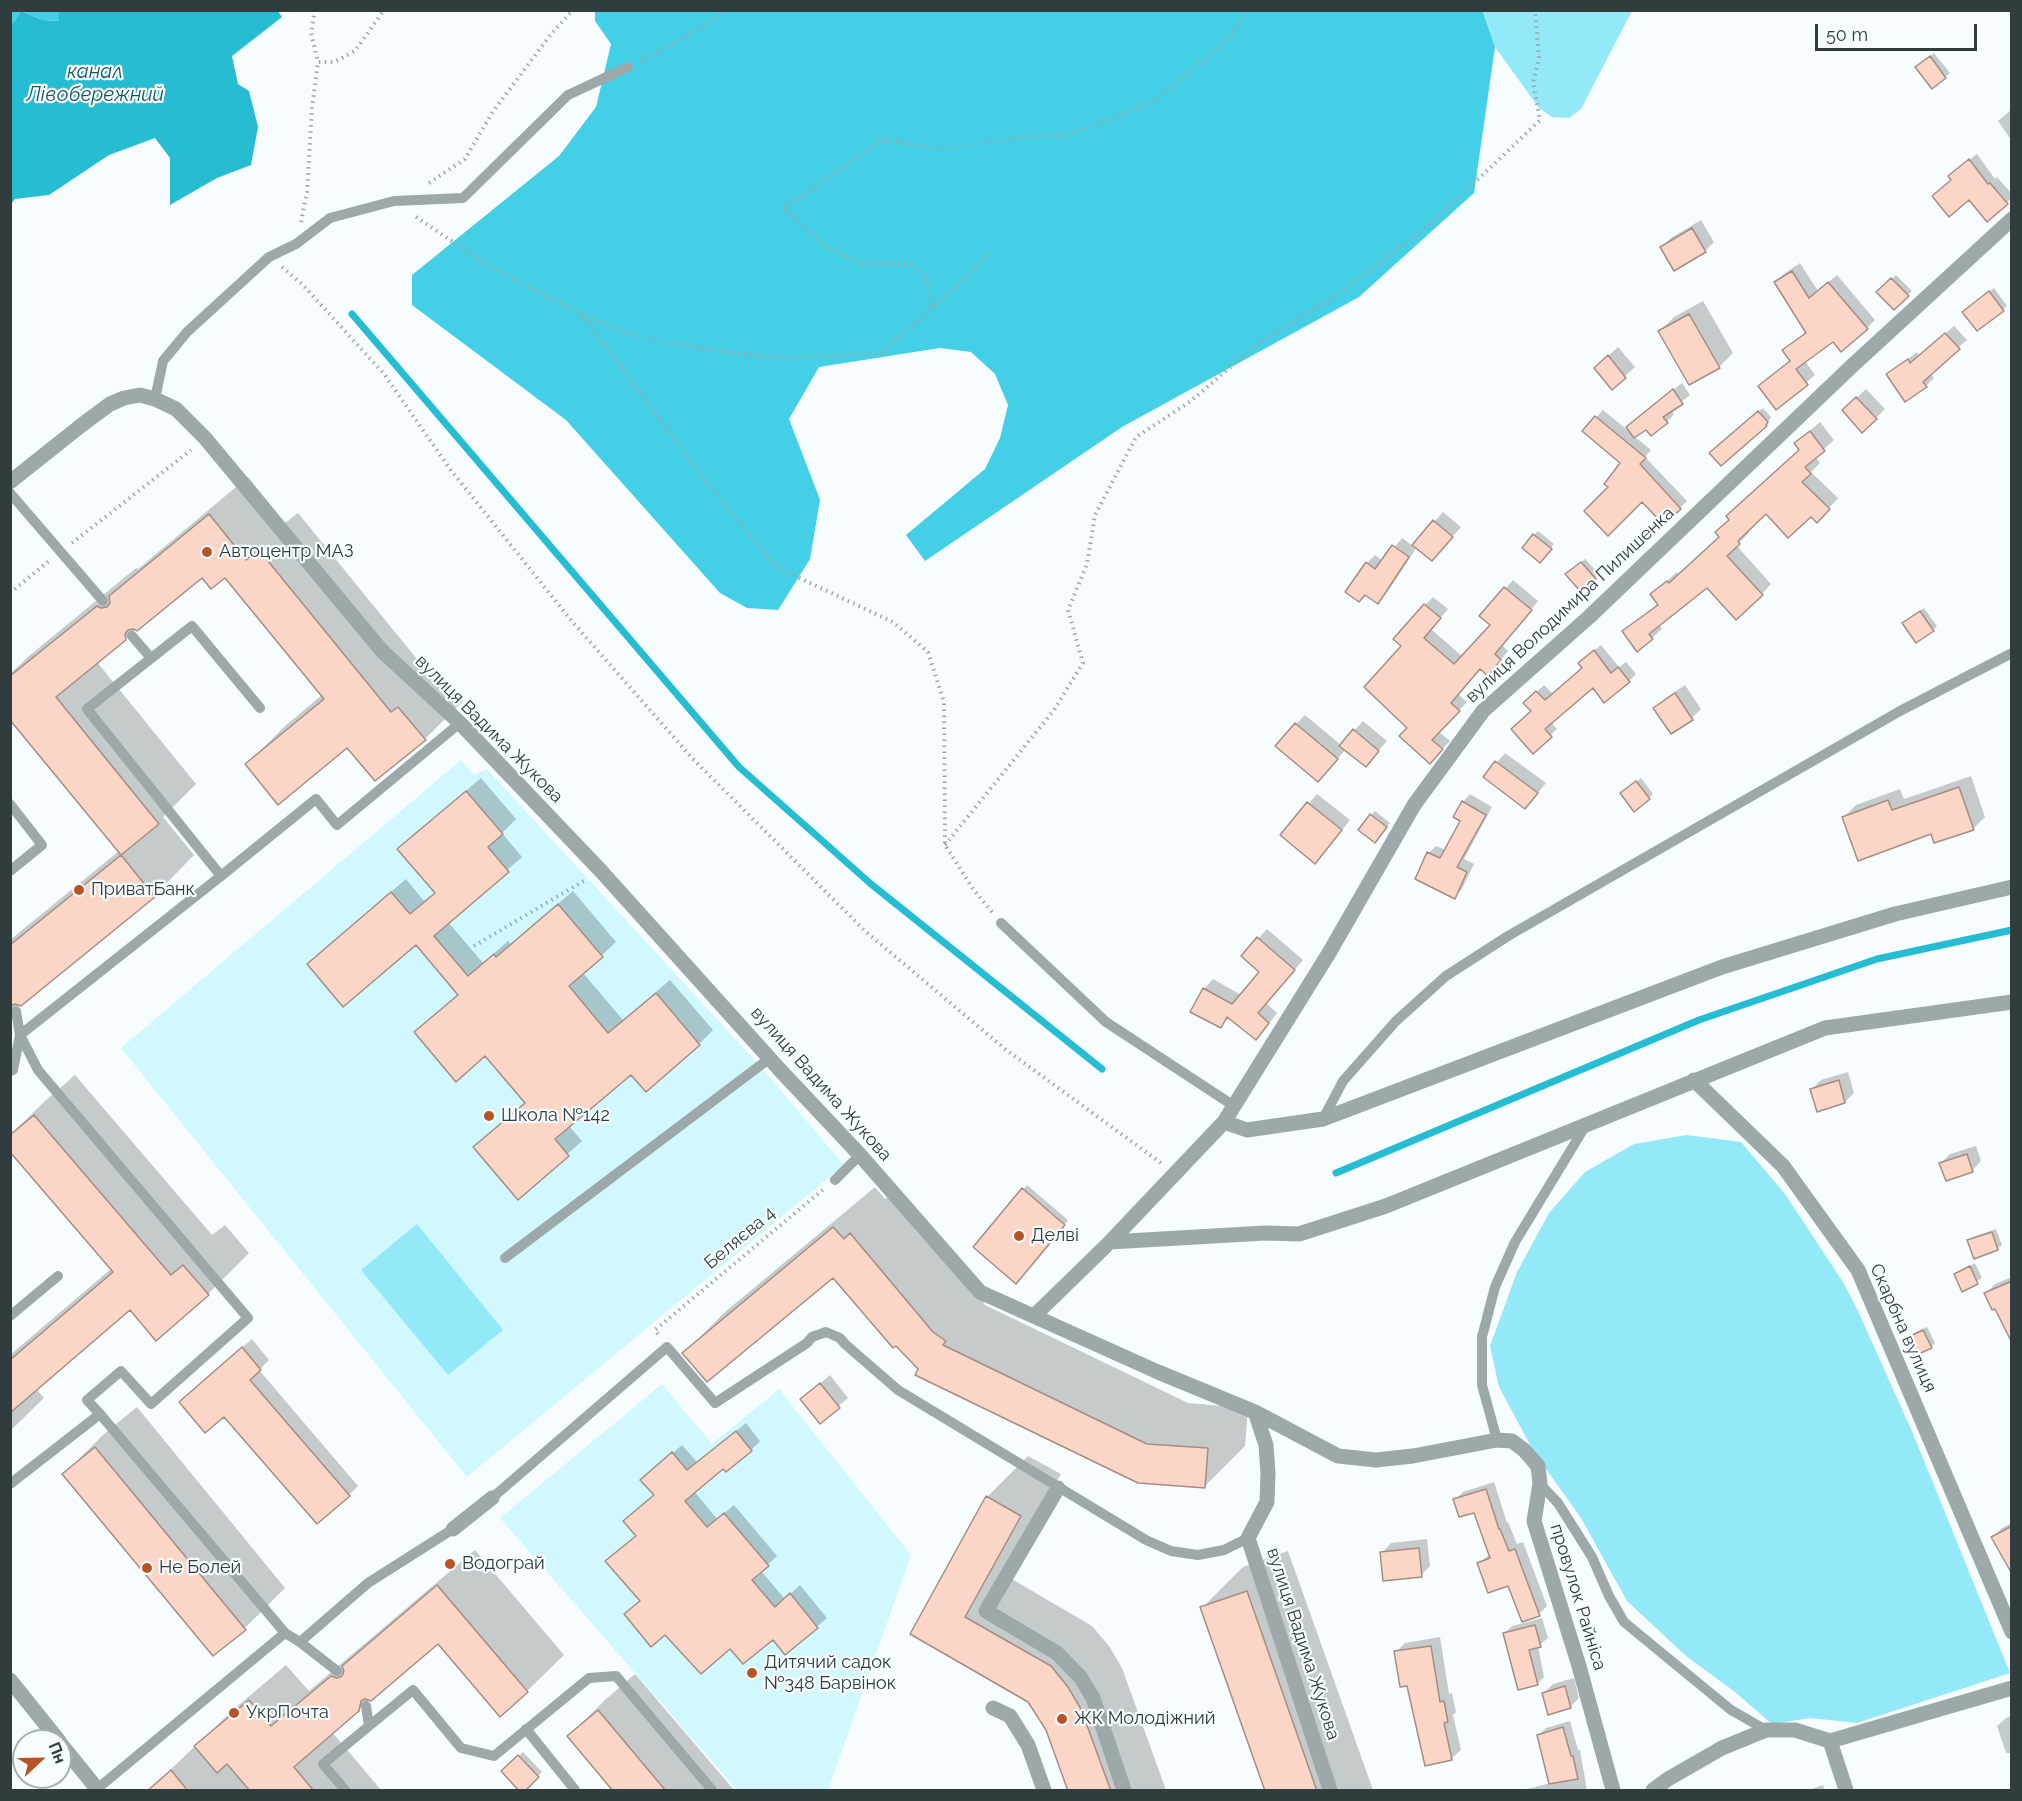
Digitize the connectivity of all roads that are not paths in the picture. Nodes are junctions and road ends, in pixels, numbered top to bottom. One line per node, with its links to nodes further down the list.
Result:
1 (628, 67): 3 (lane)
2 (2012, 219): 23 (street, вулиця Володимира Пилишенка)
3 (155, 399): 4 (street); 11 (street, вулиця Вадима Жукова)
4 (10, 482)
5 (10, 494): 6 (lane)
6 (103, 601)
7 (132, 636): 9 (lane)
8 (2012, 653): 24 (lane)
9 (151, 658): 10 (lane); 14 (lane)
10 (260, 708)
11 (460, 723): 14 (lane); 20 (street, вулиця Вадима Жукова)
12 (10, 804): 13 (lane)
13 (10, 871)
14 (221, 876): 19 (lane)
15 (2012, 887): 24 (street)
16 (1001, 923): 23 (lane)
17 (2012, 1002): 22 (street)
18 (16, 1011): 19 (lane)
19 (20, 1035): 21 (lane); 35 (lane)
20 (770, 1058): 27 (street, вулиця Вадима Жукова); 30 (lane)
21 (10, 1071)
22 (1694, 1080): 26 (street); 43 (street, Скарбна вулиця)
23 (1234, 1106): 25 (street, вулиця Володимира Пилишенка)
24 (1323, 1119): 25 (street)
25 (1224, 1122): 29 (street, вулиця Володимира Пилишенка)
26 (1586, 1124): 29 (street); 36 (lane)
27 (860, 1155): 28 (lane); 32 (street, вулиця Вадима Жукова)
28 (835, 1180)
29 (1110, 1242): 32 (street, вулиця Володимира Пилишенка)
30 (505, 1258)
31 (58, 1276): 33 (lane)
32 (1035, 1315): 34 (street, вулиця Вадима Жукова)
33 (10, 1316)
34 (1255, 1412): 36 (street); 42 (street, вулиця Вадима Жукова)
35 (100, 1414): 37 (lane); 44 (lane)
36 (1497, 1440): 38 (street, провулок Райніса)
37 (10, 1484)
38 (1540, 1484): 54 (lane); 64 (street, провулок Райніса)
39 (1058, 1488): 40 (lane); 42 (lane); 62 (street)
40 (492, 1498): 41 (street)
41 (453, 1528): 45 (lane)
42 (1248, 1538): 63 (street, вулиця Вадима Жукова)
43 (2012, 1632)
44 (285, 1633): 45 (lane); 57 (lane)
45 (300, 1642): 46 (lane)
46 (337, 1671)
47 (10, 1680): 52 (street)
48 (2012, 1688): 55 (street)
49 (366, 1706): 51 (lane)
50 (993, 1708): 61 (street)
51 (369, 1726): 53 (lane); 58 (lane)
52 (49, 1729)
53 (526, 1729): 59 (lane); 60 (lane)
54 (1766, 1730): 55 (street); 65 (street)
55 (1830, 1741): 66 (street)
56 (72, 1758): 57 (street)
57 (98, 1790)
58 (345, 1791)
59 (575, 1791)
60 (712, 1791)
61 (1044, 1791)
62 (1124, 1791)
63 (1330, 1791)
64 (1613, 1791)
65 (1653, 1791)
66 (1846, 1791)

